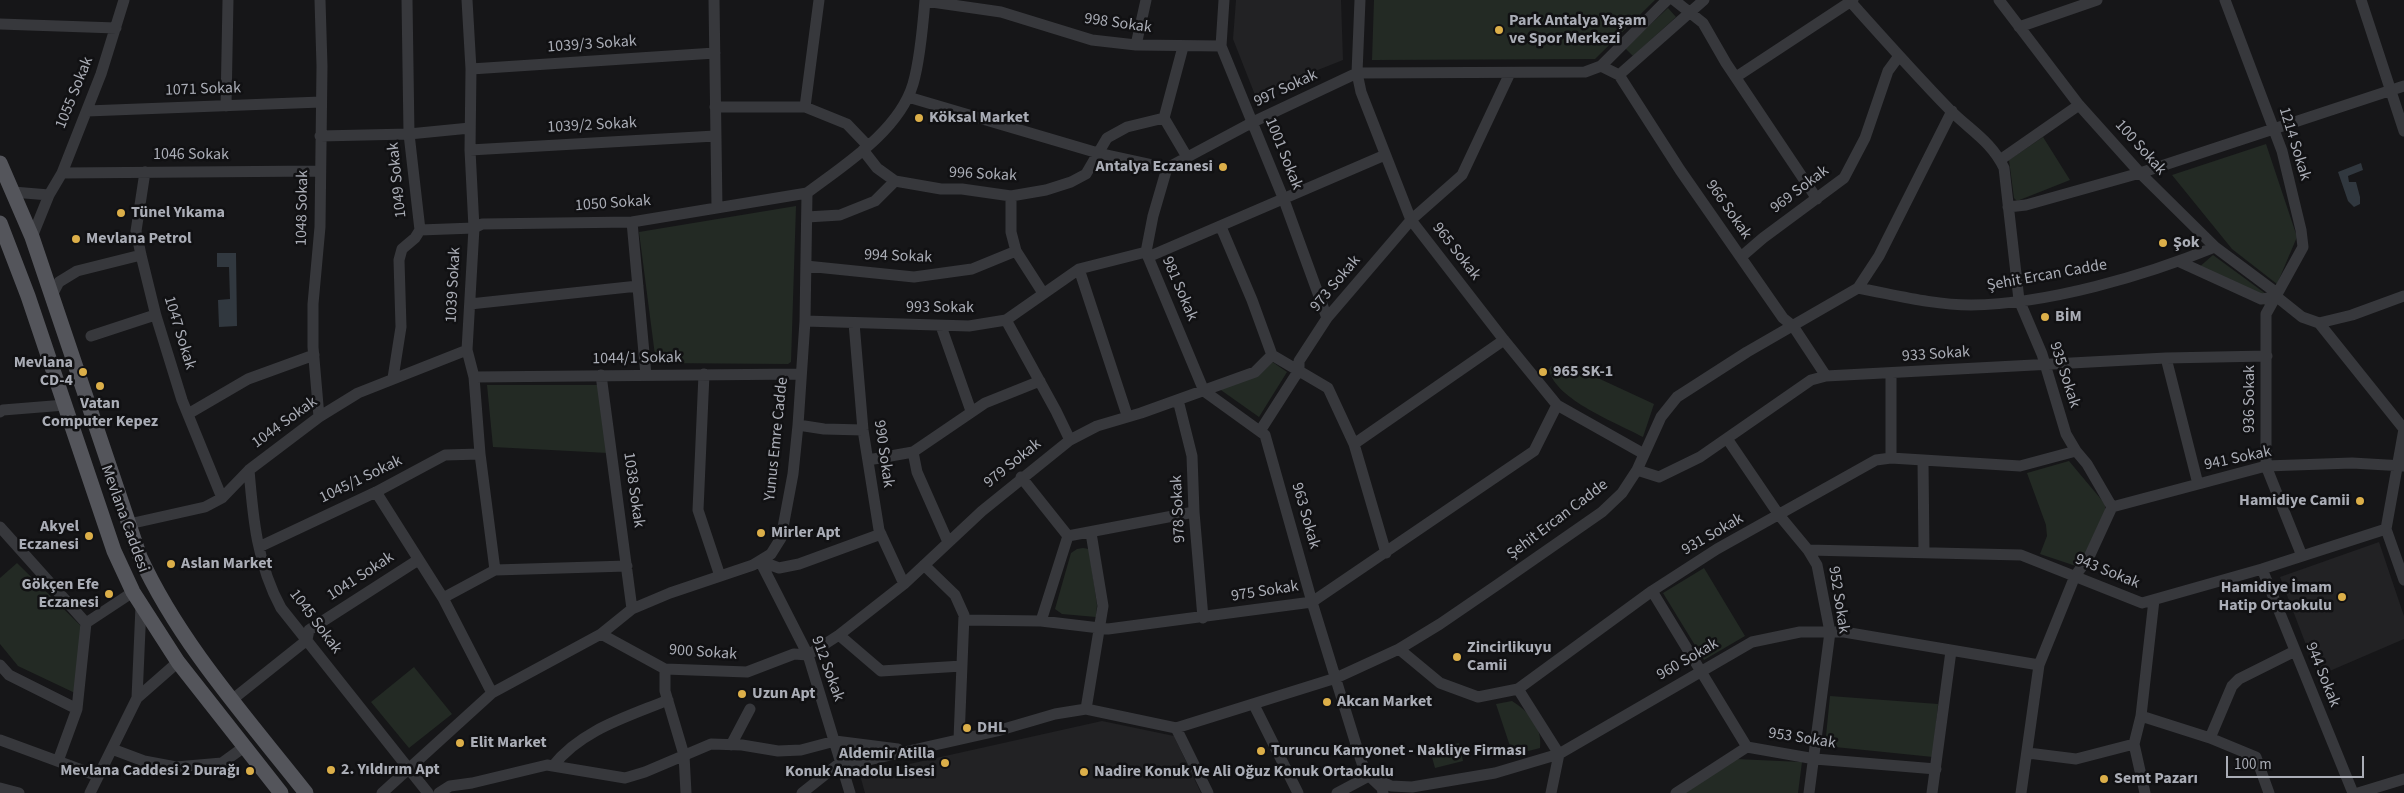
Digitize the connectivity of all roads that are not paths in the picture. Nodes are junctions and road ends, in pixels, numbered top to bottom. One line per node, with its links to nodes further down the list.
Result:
1 (124, 0): 23 (street, 1055 Sokak)
2 (228, 0): 40 (street)
3 (320, 0): 38 (street, 1048 Sokak)
4 (407, 0): 50 (street, 1049 Sokak)
5 (467, 0): 30 (street, 1039 Sokak)
6 (714, 0): 27 (street)
7 (819, 0): 42 (street)
8 (1146, 0): 24 (street)
9 (1224, 0): 25 (street, 1001 Sokak)
10 (1360, 0): 31 (street, 965 Sokak)
11 (1667, 0): 29 (street)
12 (1674, 0): 20 (street)
13 (1704, 0): 20 (street)
14 (1999, 0): 22 (street, 100 Sokak)
15 (2097, 0): 22 (street)
16 (2225, 0): 48 (street, 1214 Sokak)
17 (2361, 0): 36 (street)
18 (925, 1): 24 (street, 998 Sokak); 37 (street)
19 (1851, 1): 28 (street, 935 Sokak); 34 (street)
20 (1692, 12): 33 (street); 34 (street)
21 (0, 24): 23 (street)
22 (2019, 27): 39 (street, 100 Sokak)
23 (116, 28): 43 (street, 1055 Sokak)
24 (1136, 45): 26 (street, 998 Sokak)
25 (1222, 46): 26 (street, 998 Sokak); 46 (street, 1001 Sokak)
26 (1183, 47): 45 (street)
27 (715, 53): 30 (street, 1039/3 Sokak); 41 (street)
28 (1899, 56): 44 (street, 935 Sokak); 71 (street, 969 Sokak)
29 (1601, 66): 32 (street, 997 Sokak); 33 (street)
30 (471, 69): 47 (street, 1039 Sokak)
31 (1357, 73): 32 (street, 997 Sokak); 46 (street, 997 Sokak); 56 (street, 965 Sokak)
32 (1510, 73): 76 (street, 973 Sokak)
33 (1619, 75): 88 (street, 966 Sokak)
34 (1736, 77): 71 (street)
35 (2404, 86): 36 (street)
36 (2390, 90): 48 (street); 49 (street)
37 (908, 97): 53 (street); 55 (street)
38 (320, 102): 40 (street, 1071 Sokak); 51 (street, 1048 Sokak)
39 (2080, 105): 58 (street); 64 (street, 100 Sokak)
40 (226, 106): 43 (street, 1071 Sokak)
41 (715, 107): 42 (street); 52 (street)
42 (805, 108): 53 (street)
43 (87, 111): 63 (street, 1055 Sokak)
44 (1952, 111): 58 (street, 935 Sokak); 94 (street)
45 (1164, 118): 55 (street, 996 Sokak); 57 (street)
46 (1254, 122): 57 (street, 997 Sokak); 72 (street, 1001 Sokak)
47 (470, 128): 50 (street); 54 (street, 1039 Sokak)
48 (2275, 130): 64 (street); 98 (street, 1214 Sokak)
49 (2404, 131)
50 (409, 134): 51 (street); 81 (street, 1049 Sokak)
51 (320, 136): 61 (street, 1048 Sokak)
52 (715, 136): 54 (street, 1039/2 Sokak); 74 (street)
53 (865, 148): 65 (street); 68 (street)
54 (470, 150): 80 (street, 1039 Sokak)
55 (1098, 152): 60 (street); 70 (street, 996 Sokak)
56 (1385, 155): 72 (street, 993 Sokak); 76 (street, 965 Sokak)
57 (1187, 157): 60 (street, 997 Sokak)
58 (2000, 160): 73 (street, 935 Sokak)
59 (0, 163): 67 (main road, Mevlana Caddesi)
60 (1167, 168): 86 (street, 981 Sokak)
61 (320, 171): 62 (street, 1046 Sokak); 112 (street, 1048 Sokak)
62 (146, 172): 63 (street, 1046 Sokak); 87 (street, 1047 Sokak)
63 (62, 173): 69 (street, 1055 Sokak)
64 (2140, 173): 73 (street); 84 (street, 100 Sokak)
65 (895, 182): 70 (street, 996 Sokak); 75 (street)
66 (0, 183): 89 (main road, Mevlana Caddesi)
67 (13, 192): 69 (street); 82 (main road, Mevlana Caddesi)
68 (807, 193): 74 (street, 1050 Sokak); 75 (street, Yunus Emre Cadde)
69 (49, 195): 82 (street, 1055 Sokak)
70 (1011, 196): 85 (street)
71 (1817, 199): 88 (street, 969 Sokak)
72 (1284, 200): 79 (street, 993 Sokak); 102 (street, 1001 Sokak)
73 (2008, 207): 99 (street, 935 Sokak)
74 (717, 208): 77 (street, 1050 Sokak)
75 (807, 217): 91 (street, Yunus Emre Cadde)
76 (1411, 220): 102 (street, 973 Sokak); 110 (street, 965 Sokak)
77 (632, 222): 80 (street, 1050 Sokak); 93 (street)
78 (0, 223): 83 (main road, Mevlana Caddesi)
79 (1221, 227): 86 (street, 993 Sokak); 113 (street)
80 (474, 228): 81 (street, 1050 Sokak); 100 (street, 1039 Sokak)
81 (420, 230): 125 (street, 1049 Sokak)
82 (32, 237): 89 (main road, Mevlana Caddesi)
83 (4, 246): 129 (main road, Mevlana Caddesi)
84 (2215, 248): 90 (street, Şehit Ercan Cadde); 98 (street, 100 Sokak)
85 (1016, 252): 91 (street, 994 Sokak); 95 (street)
86 (1147, 254): 92 (street, 993 Sokak); 127 (street, 981 Sokak)
87 (141, 255): 97 (street); 101 (street, 1047 Sokak)
88 (1741, 257): 108 (street, 966 Sokak)
89 (39, 261): 97 (main road, Mevlana Caddesi)
90 (2180, 262): 98 (street); 99 (street, Şehit Ercan Cadde)
91 (806, 266): 104 (street, Yunus Emre Cadde)
92 (1079, 269): 95 (street, 993 Sokak); 134 (street)
93 (638, 286): 100 (street); 122 (street)
94 (1858, 288): 99 (street, Şehit Ercan Cadde); 108 (street, Şehit Ercan Cadde)
95 (1043, 293): 103 (street, 993 Sokak)
96 (2404, 296): 106 (street)
97 (51, 297): 161 (main road, Mevlana Caddesi)
98 (2277, 297): 106 (street, 100 Sokak); 114 (street, 936 Sokak)
99 (2019, 300): 116 (street, 935 Sokak)
100 (470, 304): 111 (street, 1039 Sokak)
101 (155, 315): 109 (street); 133 (street, 1047 Sokak)
102 (1327, 318): 117 (street, 973 Sokak)
103 (1006, 320): 107 (street, 993 Sokak); 126 (street)
104 (805, 321): 105 (street, 993 Sokak); 119 (street, Yunus Emre Cadde)
105 (854, 323): 107 (street, 993 Sokak); 138 (street, 990 Sokak)
106 (2320, 323): 137 (street)
107 (941, 326): 132 (street)
108 (1793, 326): 123 (street, 966 Sokak); 146 (street, Şehit Ercan Cadde)
109 (91, 336)
110 (1504, 340): 130 (street, 965 Sokak); 142 (street)
111 (467, 350): 124 (street, 1039 Sokak); 125 (street, 1044 Sokak)
112 (314, 355): 133 (street); 135 (street, 1048 Sokak)
113 (1272, 355): 117 (street); 127 (street, 979 Sokak)
114 (2267, 356): 115 (street, 933 Sokak); 150 (street, 936 Sokak)
115 (2166, 358): 116 (street, 933 Sokak); 155 (street)
116 (2045, 365): 120 (street, 933 Sokak); 144 (street, 935 Sokak)
117 (1299, 370): 139 (street, 973 Sokak); 142 (street)
118 (704, 374): 119 (street, 1044/1 Sokak); 122 (street, 1044/1 Sokak); 179 (street)
119 (801, 374): 136 (street, Yunus Emre Cadde)
120 (1891, 374): 123 (street, 933 Sokak); 147 (street)
121 (601, 375): 122 (street, 1044/1 Sokak); 124 (street, 1044/1 Sokak); 176 (street, 1038 Sokak)
122 (646, 375)
123 (1826, 376): 141 (street, 933 Sokak)
124 (474, 377): 145 (street, 1039 Sokak)
125 (394, 378): 135 (street, 1044 Sokak)
126 (1040, 381): 132 (street); 140 (street)
127 (1204, 391): 128 (street, 979 Sokak); 139 (street, 963 Sokak)
128 (1178, 400): 134 (street, 979 Sokak); 159 (street, 978 Sokak)
129 (65, 405): 131 (street); 184 (main road, Mevlana Caddesi)
130 (1557, 405): 146 (street, 965 Sokak); 171 (street, 975 Sokak)
131 (1, 410)
132 (971, 411): 143 (street)
133 (188, 414): 157 (street, 1047 Sokak)
134 (1127, 416): 140 (street, 979 Sokak)
135 (318, 417): 152 (street, 1044 Sokak)
136 (798, 425): 138 (street); 174 (street, Yunus Emre Cadde)
137 (2404, 429): 151 (street)
138 (863, 430): 148 (street, 990 Sokak)
139 (1260, 431): 187 (street, 963 Sokak)
140 (1070, 440): 154 (street, 979 Sokak)
141 (1728, 440): 153 (street, 933 Sokak); 160 (street, 952 Sokak)
142 (1354, 444): 171 (street)
143 (913, 452): 148 (street); 167 (street)
144 (2076, 452): 149 (street, 931 Sokak); 158 (street, 935 Sokak)
145 (480, 454): 156 (street, 1045/1 Sokak); 178 (street, 1039 Sokak)
146 (1644, 454): 153 (street, Şehit Ercan Cadde)
147 (1891, 458): 149 (street, 931 Sokak); 160 (street, 931 Sokak)
148 (868, 460): 165 (street, 990 Sokak)
149 (1923, 461): 170 (street)
150 (2266, 466): 151 (street, 941 Sokak); 155 (street, 941 Sokak); 172 (street, 936 Sokak)
151 (2400, 466): 163 (street)
152 (249, 470): 157 (street, 1044 Sokak); 168 (street, 1045 Sokak)
153 (1637, 470): 199 (street, Şehit Ercan Cadde)
154 (1021, 477): 166 (street); 167 (street, 979 Sokak)
155 (2198, 484): 158 (street, 941 Sokak)
156 (376, 492): 168 (street, 1045/1 Sokak); 173 (street)
157 (222, 498): 161 (street, 1044 Sokak)
158 (2112, 507): 180 (street)
159 (1194, 512): 164 (street); 190 (street, 978 Sokak)
160 (1779, 515): 169 (street, 952 Sokak); 183 (street, 931 Sokak)
161 (129, 524): 213 (main road, Mevlana Caddesi)
162 (0, 528): 193 (street)
163 (2386, 529): 172 (street, 943 Sokak); 181 (street)
164 (1091, 533): 166 (street); 194 (street)
165 (881, 534): 174 (street); 182 (street, 990 Sokak)
166 (1068, 536): 192 (street)
167 (948, 542): 175 (street, 979 Sokak)
168 (259, 547): 198 (street, 1045 Sokak)
169 (1808, 550): 170 (street, 943 Sokak); 195 (street, 952 Sokak)
170 (1924, 552): 180 (street, 943 Sokak)
171 (1386, 553): 187 (street, 975 Sokak)
172 (2302, 556): 177 (street, 943 Sokak)
173 (418, 560): 185 (street); 198 (street, 1041 Sokak)
174 (760, 561): 179 (street, Yunus Emre Cadde); 202 (street, 912 Sokak)
175 (924, 565): 182 (street, 979 Sokak); 191 (street)
176 (627, 566): 178 (street); 189 (street, 1038 Sokak)
177 (2262, 569): 186 (street, 943 Sokak); 201 (street, 944 Sokak)
178 (495, 570): 185 (street)
179 (720, 576): 189 (street, Yunus Emre Cadde)
180 (2075, 576): 186 (street, 943 Sokak); 205 (street)
181 (2404, 580)
182 (904, 584): 197 (street, 979 Sokak)
183 (1652, 591): 208 (street); 210 (street, 931 Sokak)
184 (132, 592): 188 (main road, Mevlana Caddesi); 193 (street)
185 (443, 598): 211 (street)
186 (2154, 600): 219 (street)
187 (1312, 602): 190 (street, 975 Sokak); 209 (street, 963 Sokak)
188 (141, 606): 203 (main road, Mevlana Caddesi); 212 (street)
189 (632, 609): 196 (street, Yunus Emre Cadde)
190 (1203, 618): 194 (street, 975 Sokak)
191 (964, 620): 192 (street, 975 Sokak); 206 (street)
192 (1041, 622): 194 (street, 975 Sokak)
193 (86, 623): 216 (street)
194 (1099, 629): 218 (street)
195 (1830, 632): 200 (street, 960 Sokak); 208 (street, 960 Sokak); 234 (street, 952 Sokak)
196 (601, 634): 207 (street, 900 Sokak); 211 (street, Yunus Emre Cadde)
197 (839, 635): 202 (street, 979 Sokak); 206 (street)
198 (308, 640): 213 (street, 1041 Sokak); 238 (street, 1045 Sokak)
199 (1399, 649): 209 (street, Şehit Ercan Cadde); 210 (street, 931 Sokak)
200 (1951, 650): 205 (street, 960 Sokak); 239 (street)
201 (2295, 652): 221 (street); 265 (street, 944 Sokak)
202 (808, 655): 207 (street, 900 Sokak); 224 (street, 912 Sokak)
203 (178, 662): 212 (street); 227 (main road, Mevlana Caddesi)
204 (0, 665): 216 (street)
205 (2039, 665): 231 (street)
206 (962, 666): 222 (street)
207 (665, 669): 214 (street)
208 (1702, 670): 228 (street); 233 (street, 960 Sokak)
209 (1336, 678): 215 (street, Şehit Ercan Cadde); 241 (street, 963 Sokak)
210 (1518, 688): 233 (street)
211 (492, 694): 238 (street, Yunus Emre Cadde)
212 (137, 698): 229 (street)
213 (233, 699): 247 (main road, Mevlana Caddesi)
214 (668, 700): 232 (street); 237 (street)
215 (1254, 705): 220 (street, Şehit Ercan Cadde); 255 (street)
216 (77, 709): 235 (street)
217 (750, 709): 226 (street)
218 (1086, 709): 220 (street, Şehit Ercan Cadde); 222 (street, Şehit Ercan Cadde)
219 (2141, 716): 221 (street); 225 (street)
220 (1176, 728): 254 (street)
221 (2210, 738): 264 (street)
222 (959, 739): 230 (street, Şehit Ercan Cadde)
223 (0, 740): 235 (street)
224 (835, 741): 226 (street, Şehit Ercan Cadde); 230 (street, Şehit Ercan Cadde); 236 (street, 912 Sokak)
225 (2134, 744): 231 (street); 263 (street)
226 (731, 745): 232 (street, Şehit Ercan Cadde)
227 (244, 747): 229 (street); 246 (main road, Mevlana Caddesi)
228 (1747, 747): 234 (street, 953 Sokak); 259 (street, 953 Sokak)
229 (112, 749): 240 (street)
230 (906, 750): 236 (street, Şehit Ercan Cadde)
231 (2028, 753): 262 (street)
232 (684, 754): 237 (street, Şehit Ercan Cadde); 251 (street)
233 (1559, 754): 241 (street, 960 Sokak); 258 (street)
234 (1815, 759): 239 (street, 953 Sokak); 260 (street, 952 Sokak)
235 (58, 761): 240 (street)
236 (841, 762): 252 (street); 253 (street, 912 Sokak)
237 (553, 766): 250 (street, Şehit Ercan Cadde)
238 (410, 769): 248 (street, Yunus Emre Cadde); 249 (street, 1045 Sokak)
239 (1936, 769): 261 (street)
240 (98, 776): 245 (street)
241 (1369, 776): 256 (street); 257 (street, 963 Sokak)
242 (2404, 779): 266 (street)
243 (0, 788): 244 (street)
244 (19, 793)
245 (90, 793)
246 (281, 793)
247 (306, 793)
248 (382, 793)
249 (428, 793)
250 (439, 793)
251 (686, 793)
252 (802, 793)
253 (850, 793)
254 (1208, 793)
255 (1298, 793)
256 (1337, 793)
257 (1383, 793)
258 (1551, 793)
259 (1676, 793)
260 (1809, 793)
261 (1932, 793)
262 (2021, 793)
263 (2145, 793)
264 (2269, 793)
265 (2353, 793)
266 (2358, 793)

